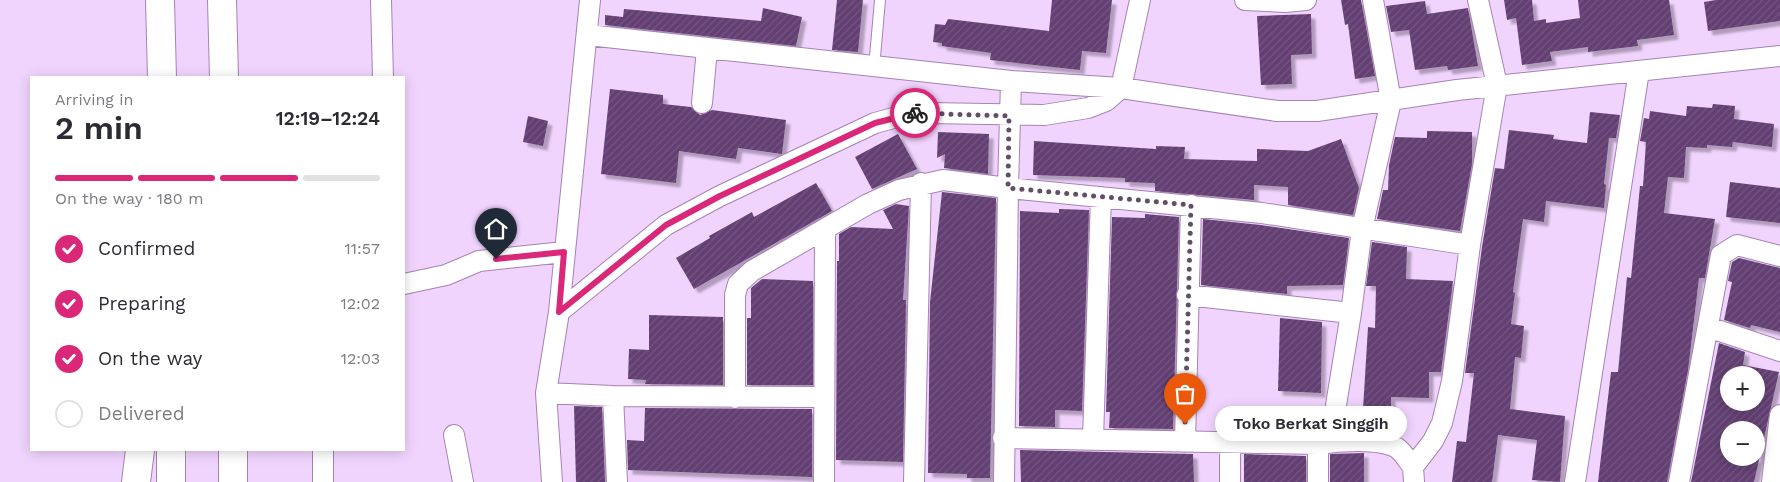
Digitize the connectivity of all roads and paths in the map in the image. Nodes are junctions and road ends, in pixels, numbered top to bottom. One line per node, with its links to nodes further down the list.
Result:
1 (160, 0): 16 (highway)
2 (222, 0): 17 (highway)
3 (381, 0): 18 (street)
4 (590, 0): 11 (street)
5 (880, 0): 14 (lane)
6 (1140, 0): 21 (street)
7 (1245, 0): 8 (street)
8 (1306, 0)
9 (1373, 0): 22 (street)
10 (1478, 0): 20 (street)
11 (588, 35): 12 (street); 32 (street)
12 (707, 49): 14 (street); 23 (street)
13 (1780, 56): 15 (street)
14 (874, 68): 19 (street)
15 (1640, 70): 20 (street); 68 (street)
16 (162, 76)
17 (224, 76)
18 (383, 76)
19 (1011, 81): 21 (street); 24 (street)
20 (1497, 85): 22 (street); 31 (street)
21 (1121, 88): 22 (street); 24 (street)
22 (1391, 102): 29 (street)
23 (702, 103)
24 (1009, 116): 26 (street); 36 (street)
25 (921, 183): 26 (street); 30 (street); 64 (street)
26 (1008, 188): 27 (street); 46 (street)
27 (1101, 197): 28 (street); 47 (street)
28 (1191, 205): 29 (street); 35 (street)
29 (1362, 229): 31 (street); 37 (street)
30 (825, 231): 42 (street); 43 (street)
31 (1470, 245): 55 (street)
32 (564, 252): 34 (street); 36 (street)
33 (1780, 256): 38 (street)
34 (405, 284)
35 (1187, 295): 37 (street); 48 (street)
36 (559, 312): 40 (street)
37 (1351, 313): 50 (street)
38 (1708, 327): 39 (street); 69 (street)
39 (1780, 351)
40 (546, 393): 41 (street); 61 (street)
41 (613, 396): 43 (street); 62 (street)
42 (824, 397): 43 (street); 63 (street)
43 (735, 398)
44 (1780, 415): 70 (street)
45 (454, 435): 60 (street)
46 (1003, 438): 47 (street); 65 (street)
47 (1093, 439): 48 (street)
48 (1185, 442): 49 (street)
49 (1230, 443): 50 (street); 66 (street)
50 (1324, 443): 55 (street); 67 (street)
51 (140, 451): 56 (highway)
52 (170, 451): 57 (highway)
53 (233, 451): 58 (highway)
54 (323, 451): 59 (street)
55 (1413, 474)
56 (136, 482)
57 (171, 482)
58 (233, 482)
59 (324, 482)
60 (464, 482)
61 (552, 482)
62 (617, 482)
63 (824, 482)
64 (914, 482)
65 (1004, 482)
66 (1230, 482)
67 (1318, 482)
68 (1575, 482)
69 (1679, 482)
70 (1772, 482)

